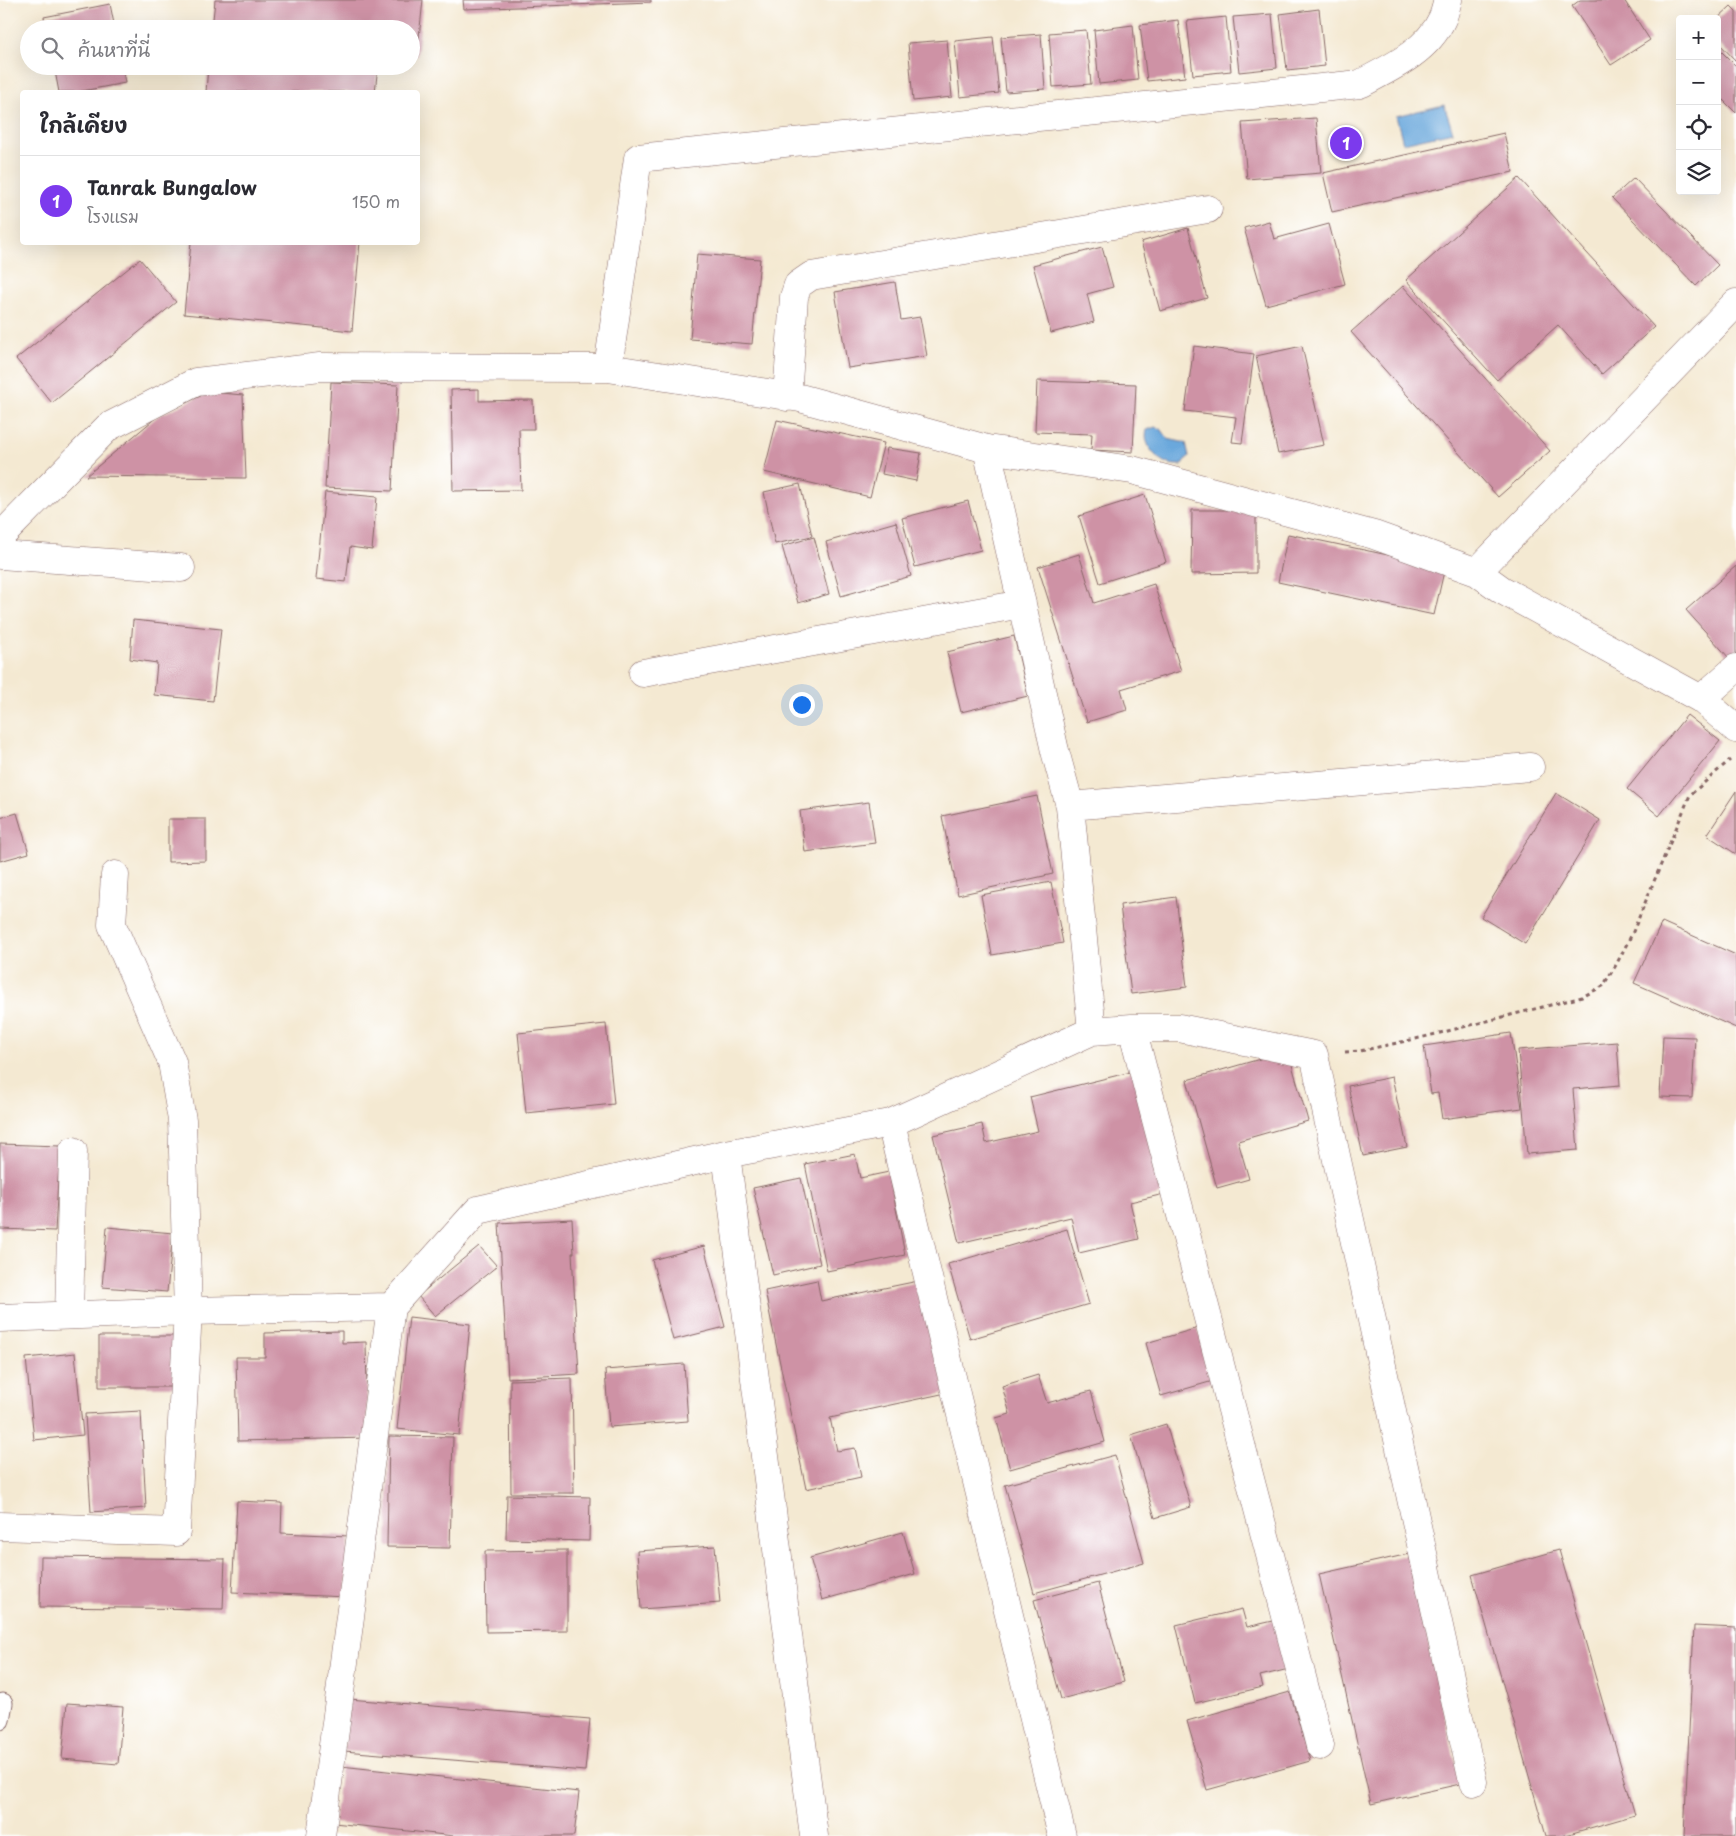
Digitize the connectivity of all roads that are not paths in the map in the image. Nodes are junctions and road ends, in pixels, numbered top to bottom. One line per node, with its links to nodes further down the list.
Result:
1 (1448, 0): 4 (street)
2 (1208, 209): 5 (street)
3 (1736, 303): 10 (street)
4 (608, 368): 5 (street); 7 (street)
5 (788, 396): 6 (street)
6 (987, 449): 10 (street); 11 (street)
7 (0, 537)
8 (0, 555): 9 (street)
9 (181, 568)
10 (1477, 572): 14 (street)
11 (1022, 604): 13 (street); 17 (street)
12 (1736, 668): 14 (street)
13 (643, 673)
14 (1701, 699): 15 (street)
15 (1736, 729)
16 (1530, 767): 17 (street)
17 (1070, 806): 20 (street)
18 (115, 875): 25 (street)
19 (1132, 1028): 20 (street); 29 (street); 30 (street)
20 (1092, 1031): 21 (street)
21 (891, 1123): 23 (street); 33 (street)
22 (73, 1151): 26 (street)
23 (726, 1154): 24 (street); 32 (street)
24 (392, 1307): 25 (street); 31 (street)
25 (188, 1311): 26 (street); 28 (street)
26 (69, 1316): 27 (street)
27 (0, 1318)
28 (0, 1526)
29 (1320, 1746)
30 (1473, 1782)
31 (321, 1836)
32 (814, 1836)
33 (1062, 1836)

